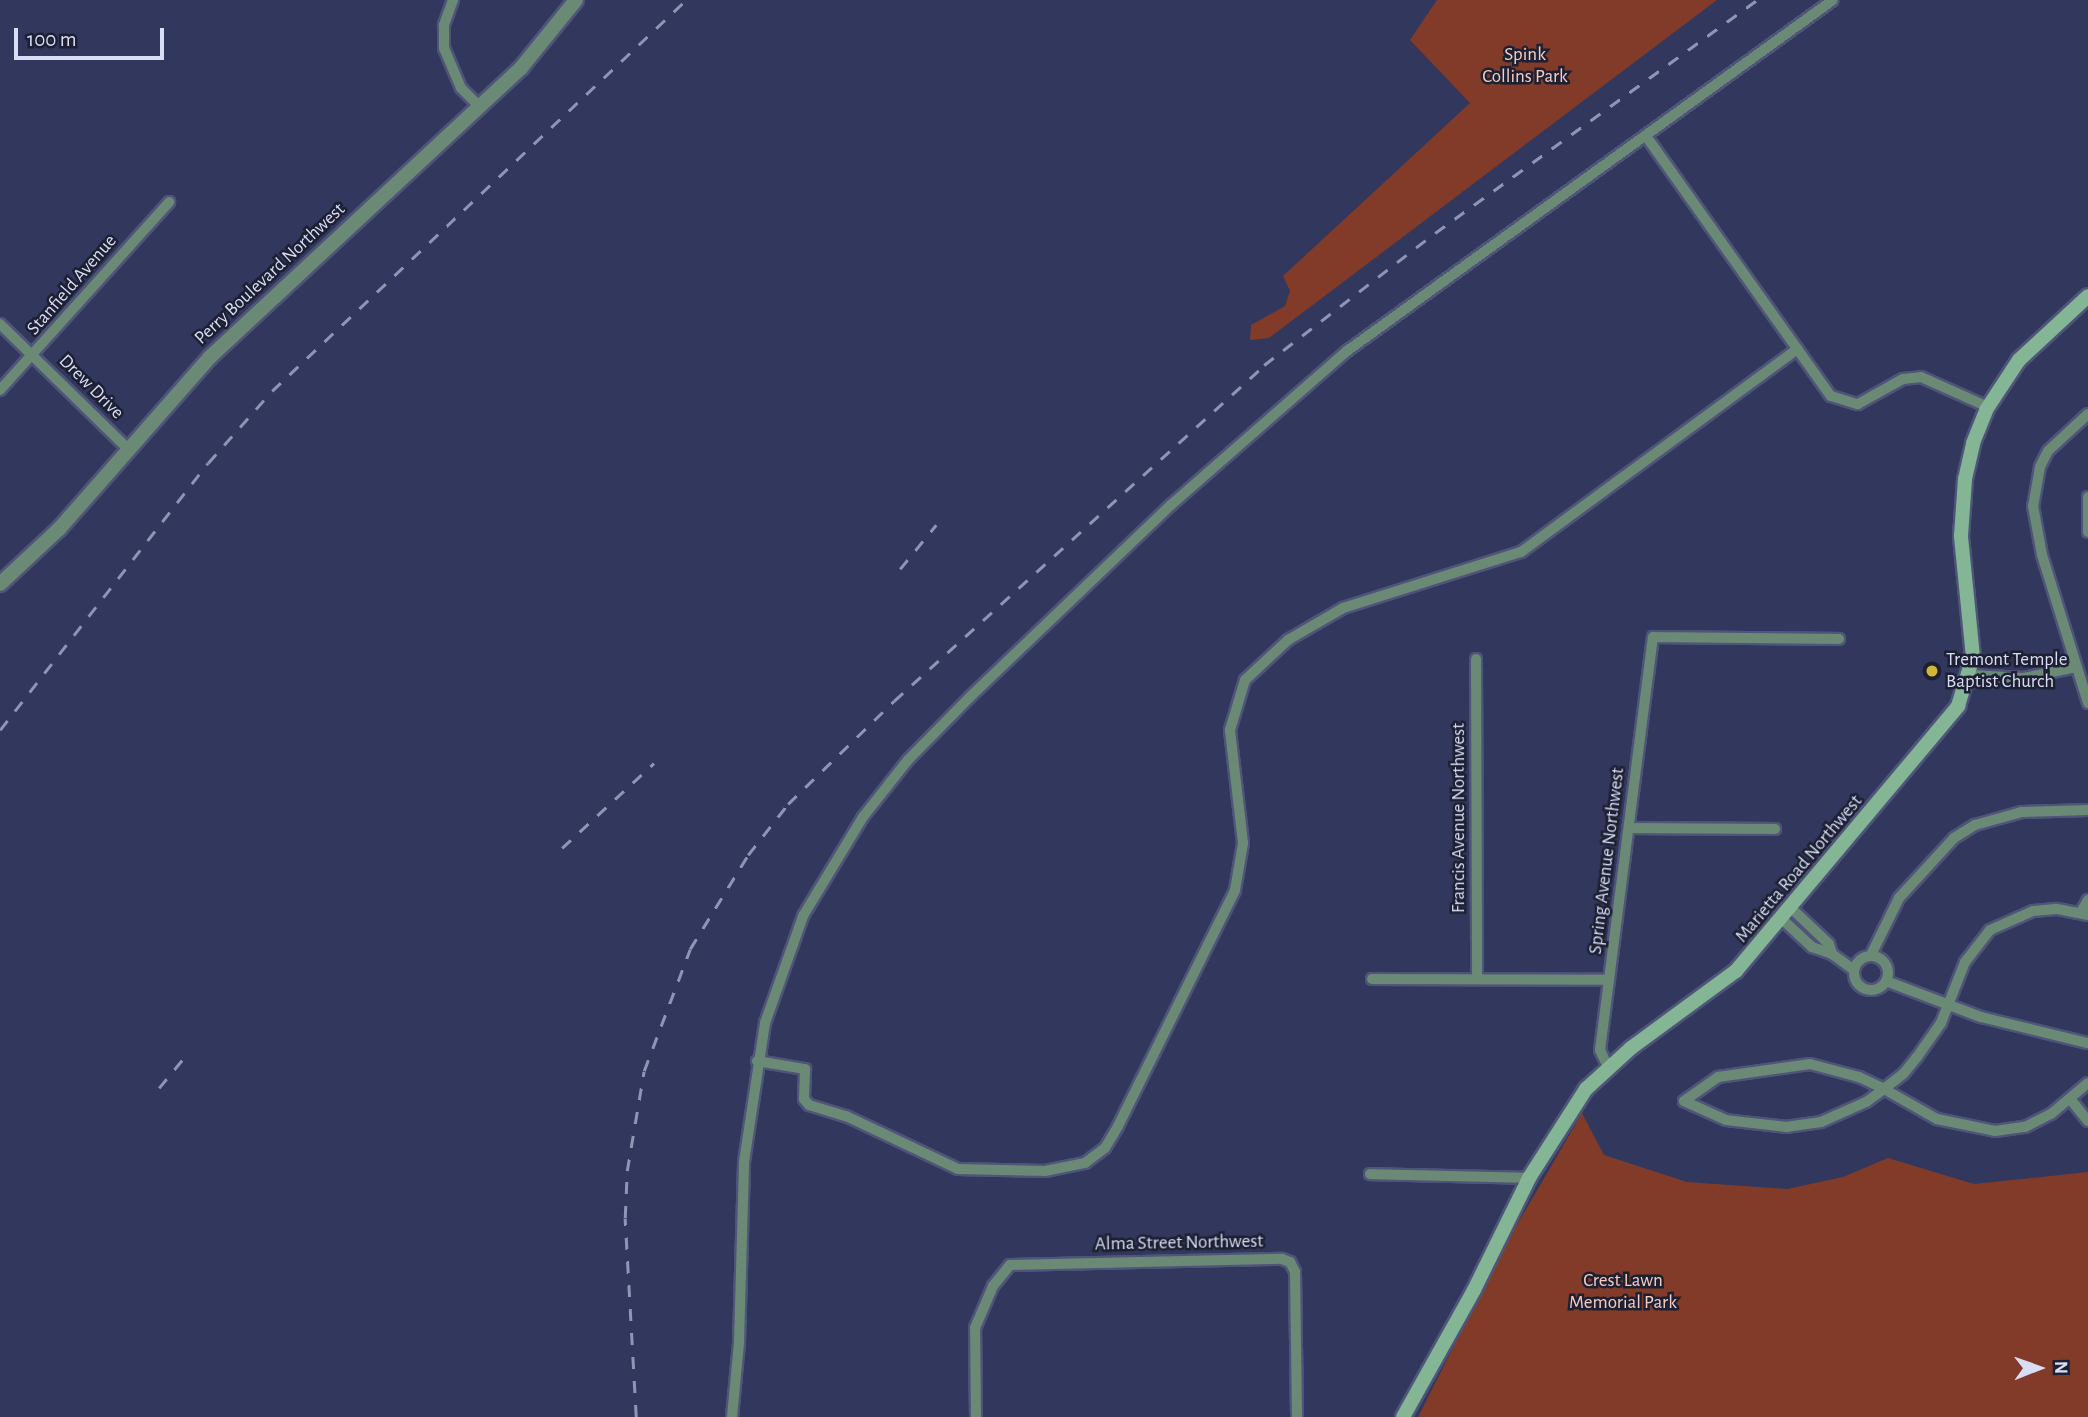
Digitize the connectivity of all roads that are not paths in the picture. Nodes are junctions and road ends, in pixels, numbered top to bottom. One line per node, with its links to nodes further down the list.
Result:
1 (453, 0): 4 (street)
2 (576, 0): 4 (street, Perry Boulevard Northwest)
3 (1833, 0): 5 (street)
4 (478, 105): 14 (street, Perry Boulevard Northwest)
5 (1646, 136): 9 (street); 37 (street)
6 (169, 202): 10 (street, Stanfield Avenue)
7 (2088, 296): 12 (main road, Marietta Road Northwest)
8 (0, 324): 10 (street, Drew Drive)
9 (1797, 349): 12 (street); 37 (street)
10 (34, 355): 11 (street, Stanfield Avenue); 14 (street, Drew Drive)
11 (0, 390)
12 (1987, 407): 21 (main road, Marietta Road Northwest)
13 (2088, 414): 20 (street)
14 (127, 448): 17 (street, Perry Boulevard Northwest)
15 (2088, 497): 16 (street)
16 (2088, 531)
17 (0, 584)
18 (1839, 639): 24 (street, Spring Avenue Northwest)
19 (1476, 659): 31 (street, Francis Avenue Northwest)
20 (2076, 667): 21 (street); 22 (street)
21 (1971, 675): 27 (main road, Marietta Road Northwest)
22 (2088, 703)
23 (2088, 810): 29 (street)
24 (1629, 828): 25 (street); 33 (street, Spring Avenue Northwest)
25 (1775, 829)
26 (2088, 900): 28 (street)
27 (1788, 914): 30 (street); 38 (main road, Marietta Road Northwest)
28 (2084, 914): 35 (street)
29 (1871, 955): 30 (street); 34 (street)
30 (1854, 970): 34 (street)
31 (1477, 978): 32 (street); 33 (street)
32 (1372, 979)
33 (1609, 980): 38 (street, Spring Avenue Northwest)
34 (1886, 981): 35 (street)
35 (1948, 1006): 36 (street); 40 (street)
36 (2088, 1043)
37 (757, 1061): 45 (street)
38 (1608, 1067): 44 (main road, Marietta Road Northwest)
39 (2088, 1083): 41 (street)
40 (1884, 1090): 40 (street); 41 (street)
41 (2071, 1100): 42 (street)
42 (2088, 1121)
43 (1370, 1174): 44 (street)
44 (1529, 1178): 48 (main road, Marietta Road Northwest)
45 (732, 1417)
46 (976, 1417): 47 (street, Alma Street Northwest)
47 (1297, 1417)
48 (1403, 1417)

